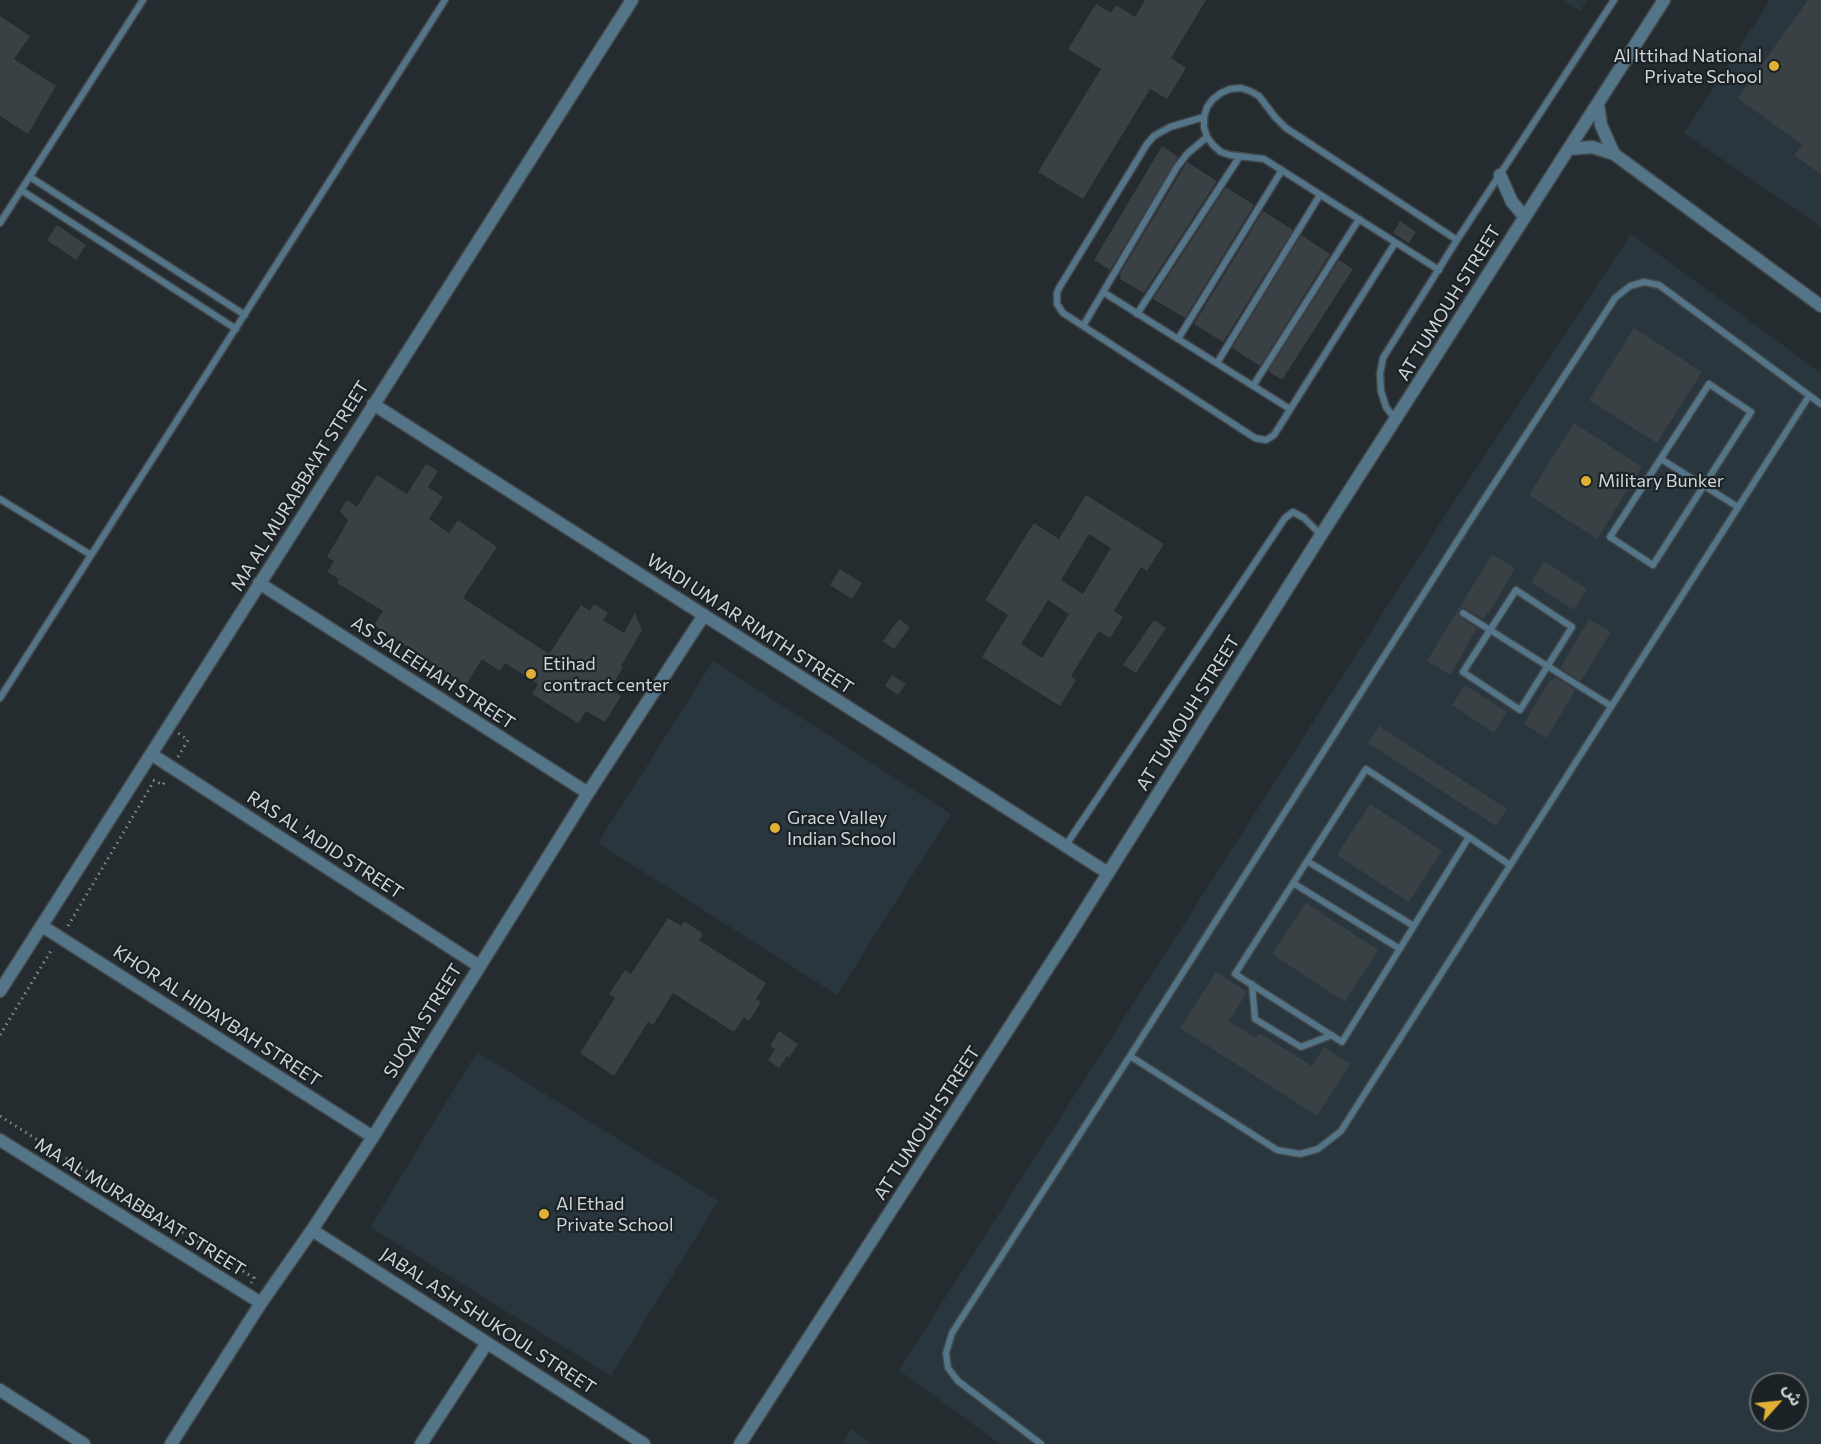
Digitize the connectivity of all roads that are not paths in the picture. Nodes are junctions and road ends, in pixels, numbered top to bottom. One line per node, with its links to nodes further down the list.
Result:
1 (143, 0): 14 (lane)
2 (445, 0): 26 (lane)
3 (632, 0): 33 (street, MA AL MURABBA'AT STREET)
4 (1614, 0): 13 (lane)
5 (1664, 0): 6 (street, AT TUMOUH STREET)
6 (1598, 104): 9 (street, AT TUMOUH STREET); 10 (street)
7 (1204, 117): 8 (lane); 20 (lane); 27 (lane)
8 (1207, 137): 11 (lane); 23 (lane)
9 (1569, 148): 10 (street); 17 (street, AT TUMOUH STREET)
10 (1614, 154): 24 (street)
11 (1240, 156): 12 (lane); 25 (lane)
12 (1282, 170): 16 (lane); 29 (lane)
13 (1500, 174): 17 (street); 20 (lane)
14 (30, 177): 15 (lane); 26 (lane)
15 (21, 190): 19 (lane); 28 (lane)
16 (1320, 195): 18 (lane); 30 (lane)
17 (1525, 217): 36 (street, AT TUMOUH STREET)
18 (1359, 219): 21 (lane); 31 (lane)
19 (0, 223)
20 (1457, 240): 22 (lane)
21 (1395, 243): 22 (lane); 35 (lane)
22 (1439, 270): 36 (lane)
23 (1103, 292): 25 (lane); 27 (lane)
24 (1821, 306)
25 (1137, 314): 29 (lane)
26 (245, 315): 28 (lane)
27 (1083, 326): 35 (lane)
28 (236, 328): 42 (lane)
29 (1178, 339): 30 (lane)
30 (1217, 363): 31 (lane)
31 (1253, 386): 35 (lane)
32 (1809, 396): 34 (lane); 40 (lane); 65 (lane)
33 (373, 404): 43 (street, MA AL MURABBA'AT STREET); 45 (street, WADI UM AR RIMTH STREET)
34 (1821, 404)
35 (1290, 409)
36 (1396, 420): 41 (street, AT TUMOUH STREET)
37 (1661, 459): 38 (lane); 38 (lane); 38 (lane)
38 (1703, 486): 40 (lane)
39 (0, 499): 42 (lane)
40 (1738, 507): 49 (lane)
41 (1321, 536): 53 (lane); 56 (street, AT TUMOUH STREET)
42 (91, 555): 48 (lane)
43 (260, 583): 50 (street, MA AL MURABBA'AT STREET); 51 (street, AS SALEEHAH STREET)
44 (1463, 613): 46 (lane)
45 (704, 615): 51 (street, SUQYA STREET); 53 (street, WADI UM AR RIMTH STREET)
46 (1490, 630): 47 (lane); 47 (lane); 47 (lane)
47 (1548, 666): 49 (lane)
48 (0, 698)
49 (1611, 706): 55 (lane)
50 (151, 754): 58 (street, MA AL MURABBA'AT STREET); 61 (street, RAS AL 'ADID STREET)
51 (588, 793): 61 (street, SUQYA STREET)
52 (1469, 837): 54 (lane); 55 (lane); 59 (lane)
53 (1066, 845): 56 (street, WADI UM AR RIMTH STREET)
54 (1307, 861): 57 (lane); 59 (lane)
55 (1510, 865): 65 (lane)
56 (1108, 873): 76 (street, AT TUMOUH STREET)
57 (1293, 883): 60 (lane); 62 (lane)
58 (42, 926): 63 (street, MA AL MURABBA'AT STREET); 66 (street, KHOR AL HIDAYBAH STREET)
59 (1414, 926): 60 (lane)
60 (1400, 949): 64 (lane)
61 (479, 966): 66 (street, SUQYA STREET)
62 (1252, 984): 64 (lane); 64 (lane)
63 (0, 991)
64 (1332, 1035)
65 (1130, 1056): 77 (lane)
66 (373, 1137): 68 (street, SUQYA STREET)
67 (0, 1140): 69 (street, MA AL MURABBA'AT STREET)
68 (312, 1230): 69 (street, SUQYA STREET); 70 (street, JABAL ASH SHUKOUL STREET)
69 (261, 1303): 73 (street, SUQYA STREET)
70 (488, 1343): 74 (street); 75 (street, JABAL ASH SHUKOUL STREET)
71 (0, 1390): 72 (street)
72 (84, 1444)
73 (171, 1444)
74 (421, 1444)
75 (644, 1444)
76 (740, 1444)
77 (1041, 1444)

